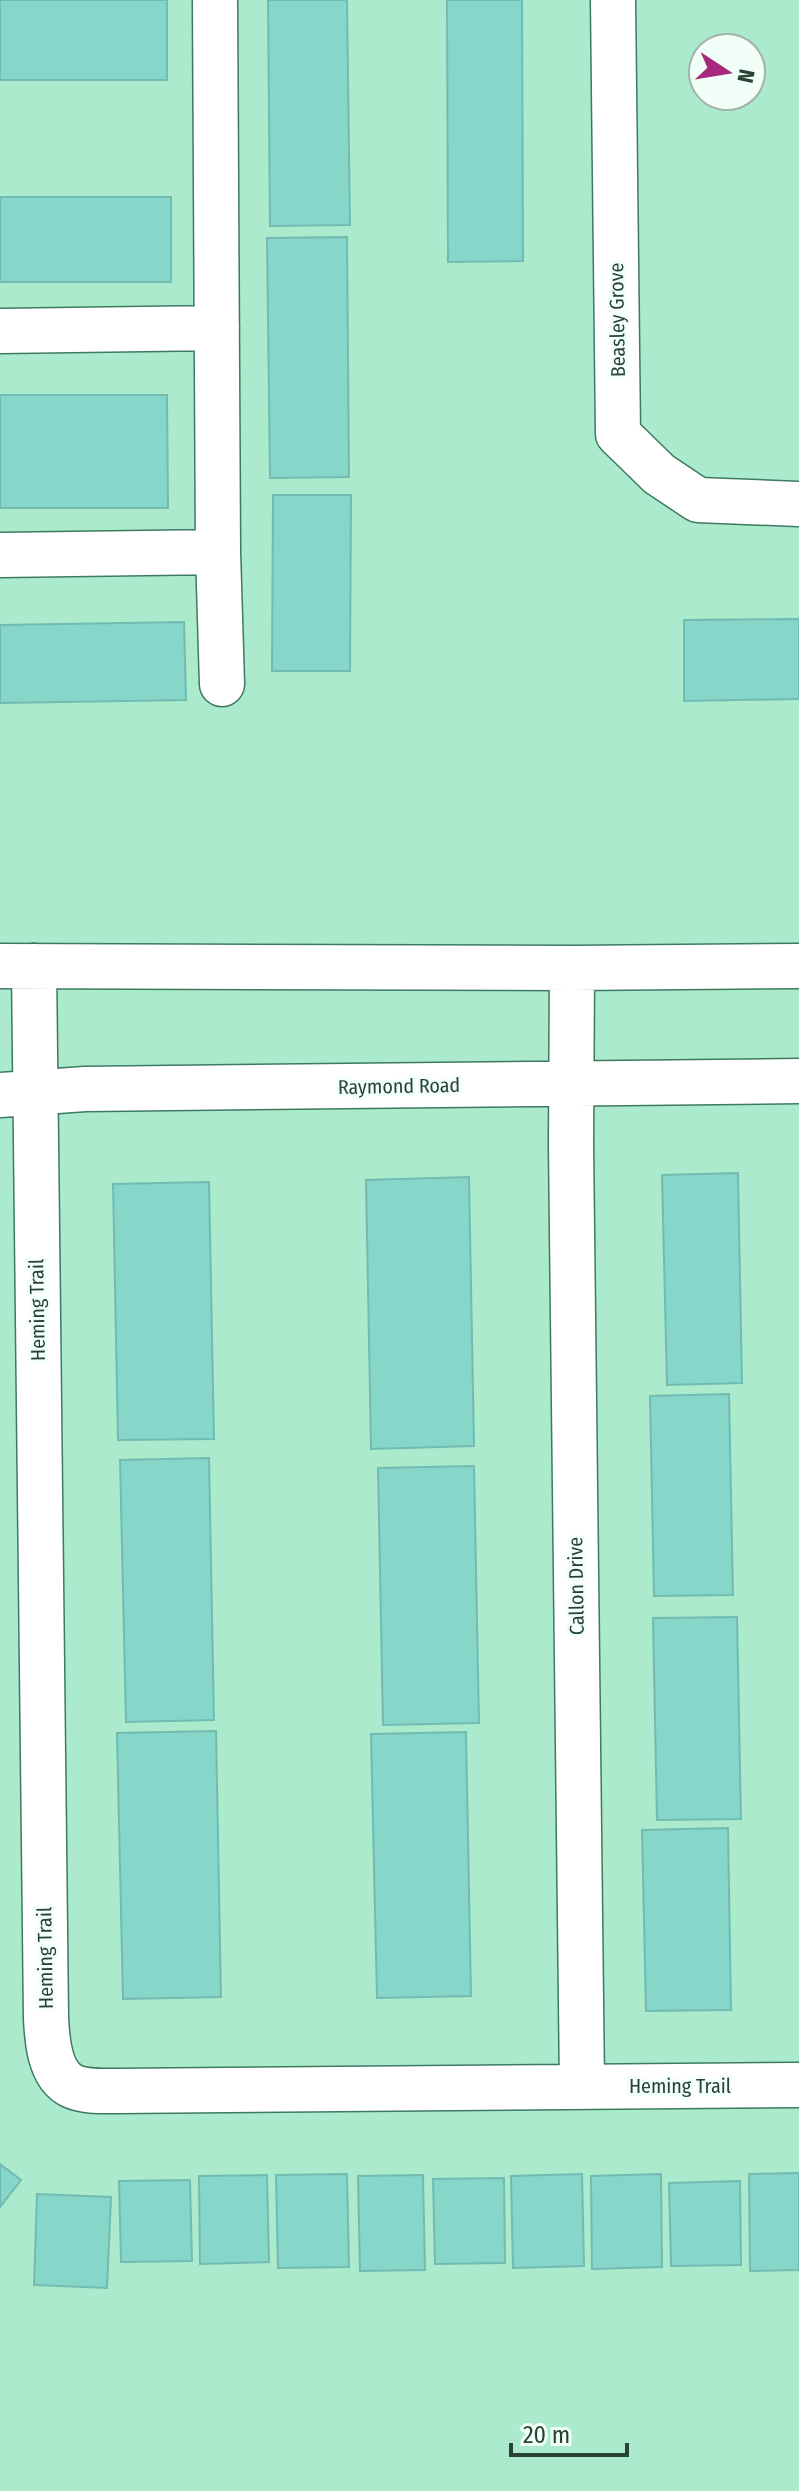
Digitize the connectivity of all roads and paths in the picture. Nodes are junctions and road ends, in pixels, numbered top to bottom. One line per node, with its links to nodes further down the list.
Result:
1 (215, 0): 3 (street)
2 (613, 0): 5 (street, Beasley Grove)
3 (217, 328): 4 (street); 6 (street)
4 (0, 331)
5 (799, 504)
6 (218, 552): 7 (street); 8 (street)
7 (0, 555)
8 (222, 684)
9 (17, 966): 11 (street); 14 (street)
10 (799, 966): 11 (street)
11 (572, 968): 13 (street, Callon Drive)
12 (799, 1081): 13 (street, Raymond Road)
13 (571, 1085): 14 (street, Raymond Road); 16 (street, Callon Drive)
14 (18, 1095): 16 (street, Heming Trail)
15 (799, 2085): 16 (street, Heming Trail)
16 (582, 2087)

